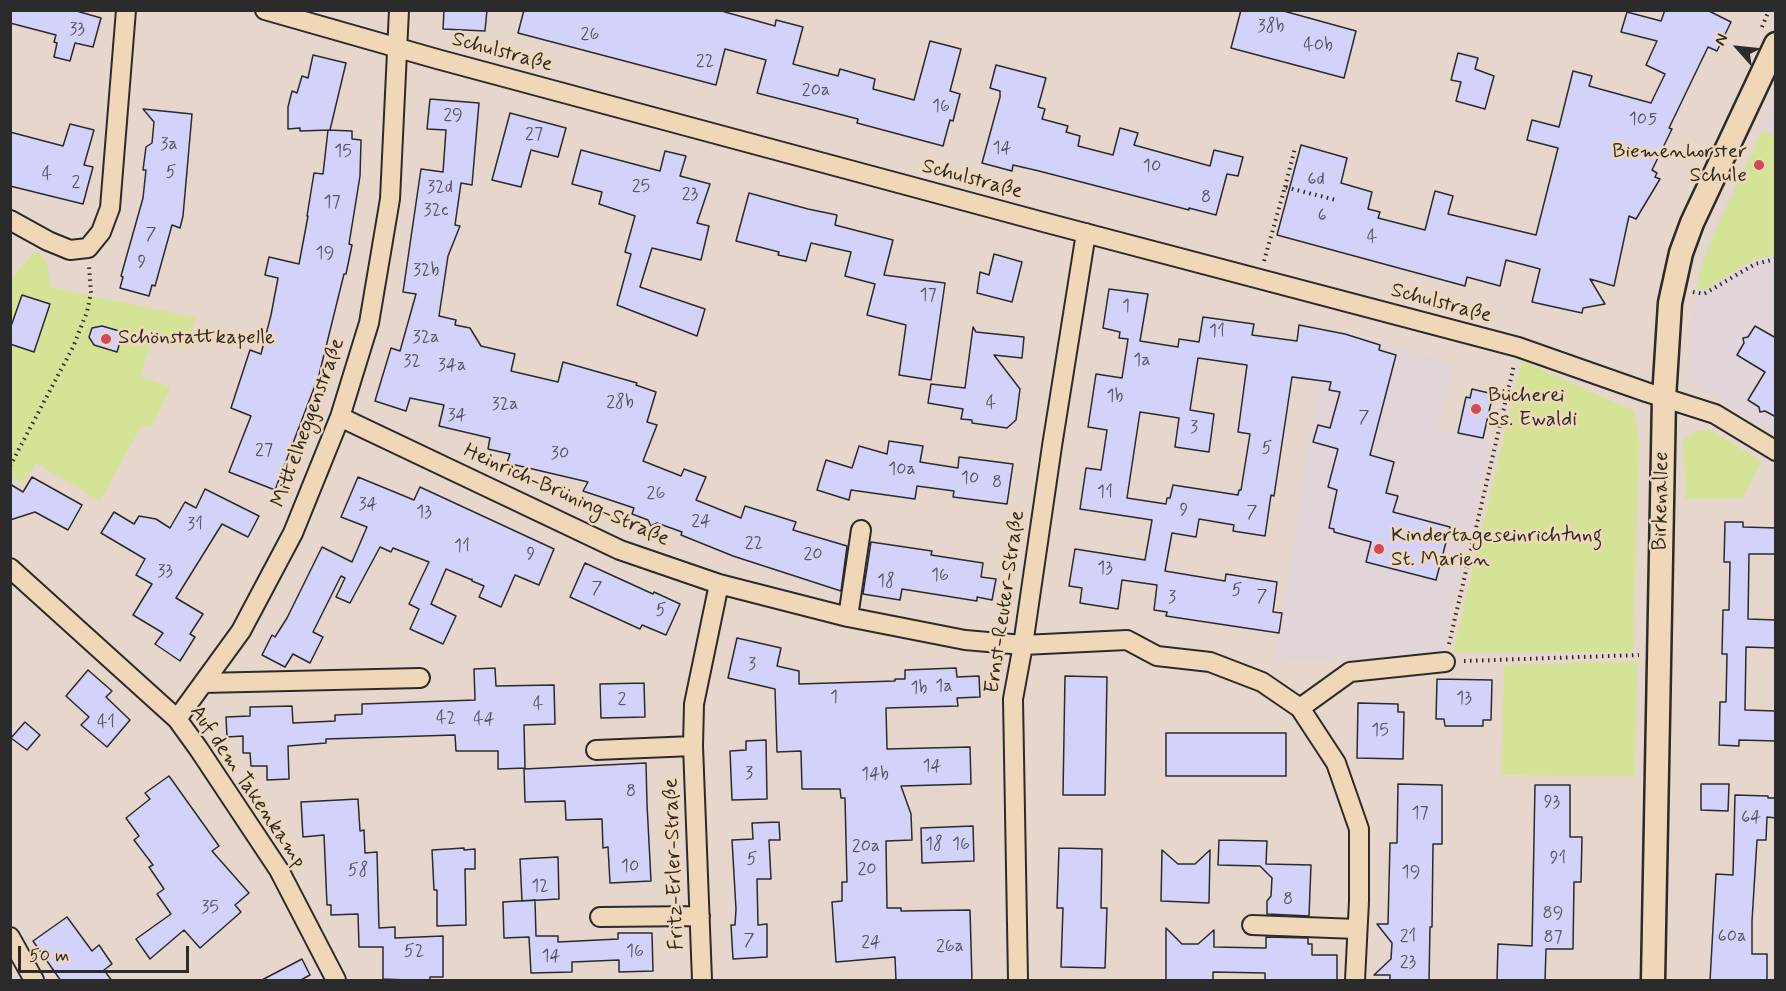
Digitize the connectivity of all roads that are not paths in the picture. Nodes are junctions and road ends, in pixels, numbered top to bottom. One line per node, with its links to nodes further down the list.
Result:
1 (126, 10): 6 (street)
2 (265, 10): 5 (street, Schulstraße)
3 (399, 10): 5 (street, Mittelheggenstraße)
4 (1776, 44): 8 (street, Birkenallee)
5 (396, 48): 7 (street, Schulstraße); 9 (street, Mittelheggenstraße)
6 (10, 220)
7 (1086, 233): 8 (street, Schulstraße); 15 (street, Ernst-Reuter-Straße)
8 (1664, 398): 10 (street, Schulstraße); 33 (street, Birkenallee)
9 (340, 417): 13 (street, Heinrich-Brüning-Straße); 18 (street, Mittelheggenstraße)
10 (1776, 451)
11 (861, 530): 14 (street)
12 (10, 568): 20 (street, Auf dem Takenkamp)
13 (719, 584): 14 (street, Heinrich-Brüning-Straße); 21 (street, Fritz-Erler-Straße)
14 (848, 617): 15 (street, Heinrich-Brüning-Straße)
15 (1023, 645): 19 (street, Heinrich-Brüning-Straße); 31 (street, Ernst-Reuter-Straße)
16 (1445, 662): 19 (street)
17 (420, 678): 18 (street)
18 (202, 683): 20 (street, Mittelheggenstraße)
19 (1300, 708): 26 (street)
20 (177, 719): 29 (street, Auf dem Takenkamp)
21 (693, 746): 22 (street, Fritz-Erler-Straße); 23 (street, Fritz-Erler-Straße)
22 (596, 750)
23 (700, 916): 24 (street); 30 (street, Fritz-Erler-Straße)
24 (600, 917)
25 (1252, 925): 26 (street)
26 (1357, 929): 32 (street)
27 (10, 937): 28 (street)
28 (34, 981)
29 (336, 981)
30 (702, 981)
31 (1018, 981)
32 (1355, 981)
33 (1653, 981)

